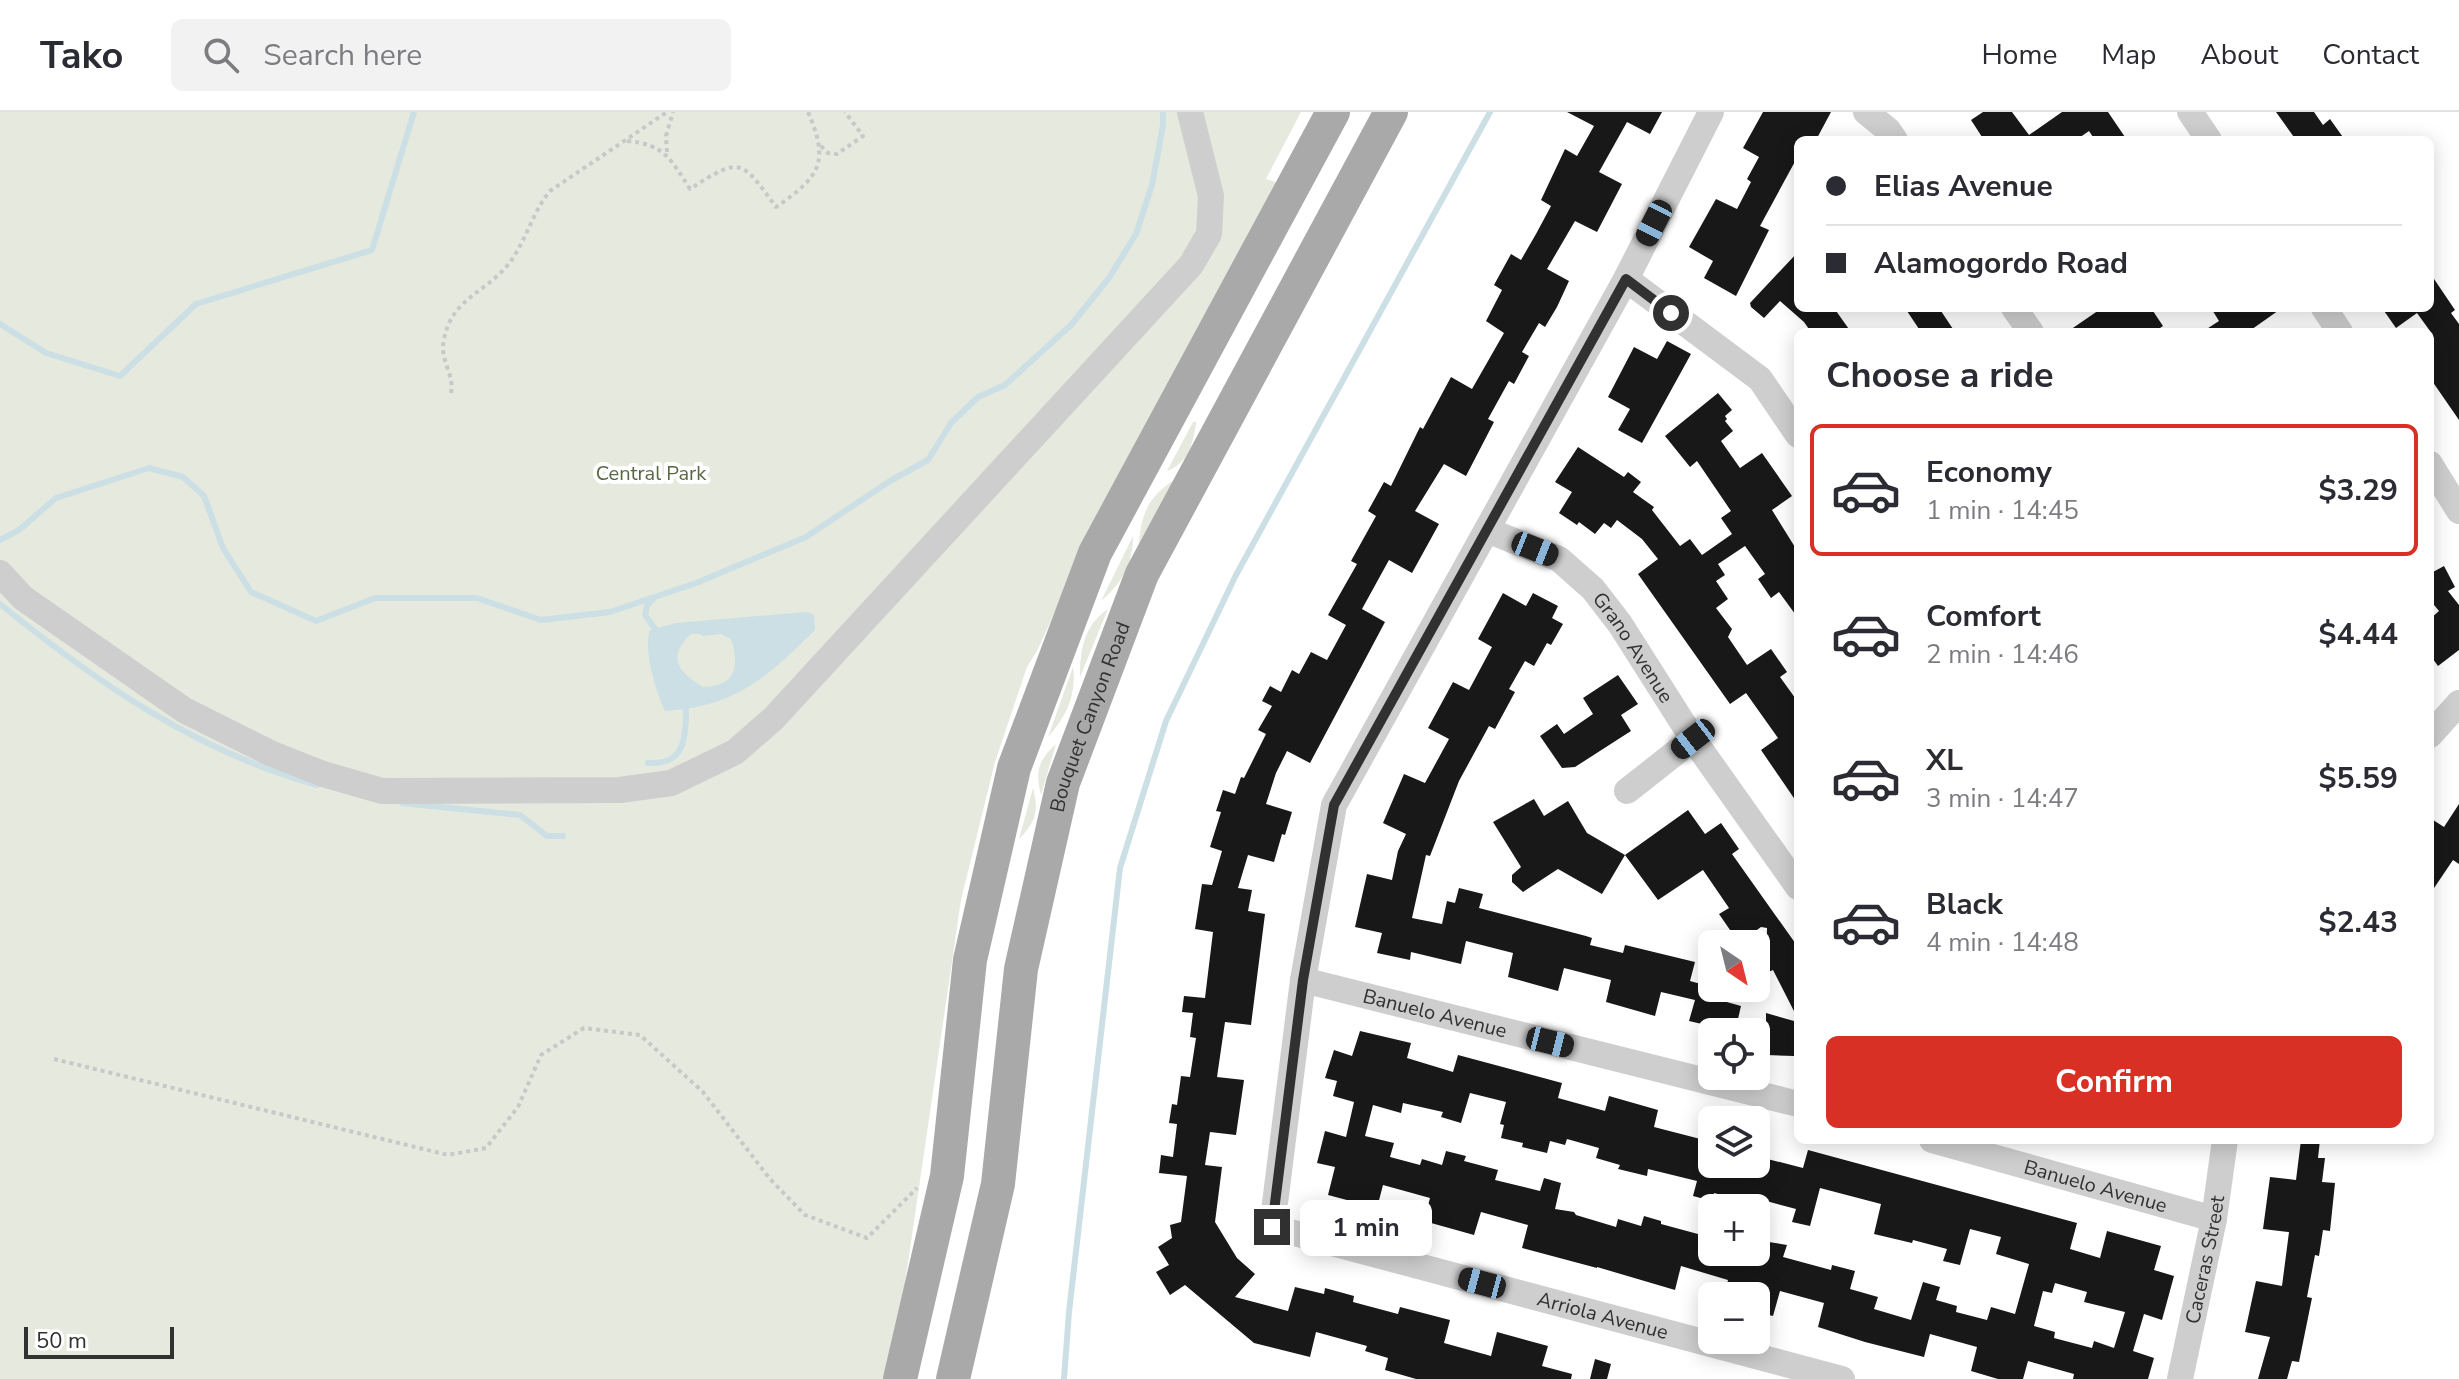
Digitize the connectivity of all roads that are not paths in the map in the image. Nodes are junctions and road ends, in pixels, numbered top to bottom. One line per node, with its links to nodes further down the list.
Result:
1 (1190, 112): 14 (street)
2 (1333, 112): 25 (main road)
3 (1391, 112): 26 (main road, Bouquet Canyon Road)
4 (1711, 112): 9 (street)
5 (1866, 112): 7 (street)
6 (2190, 112): 8 (street)
7 (1892, 136)
8 (2206, 136)
9 (1626, 279): 10 (street); 13 (street)
10 (1794, 429)
11 (2434, 470): 12 (street)
12 (2459, 511)
13 (1487, 530): 17 (street, Grano Avenue); 20 (street)
14 (0, 573)
15 (2459, 703): 16 (street)
16 (2434, 731)
17 (1693, 739): 18 (street); 19 (street, Grano Avenue)
18 (1627, 791)
19 (1794, 881)
20 (1303, 980): 21 (street, Banuelo Avenue); 27 (street, Arriola Avenue)
21 (1794, 1103)
22 (1946, 1144): 24 (street, Banuelo Avenue)
23 (2224, 1144): 24 (street, Caceras Street)
24 (2214, 1219): 28 (street, Caceras Street)
25 (900, 1379)
26 (953, 1379)
27 (1842, 1379)
28 (2180, 1379)

